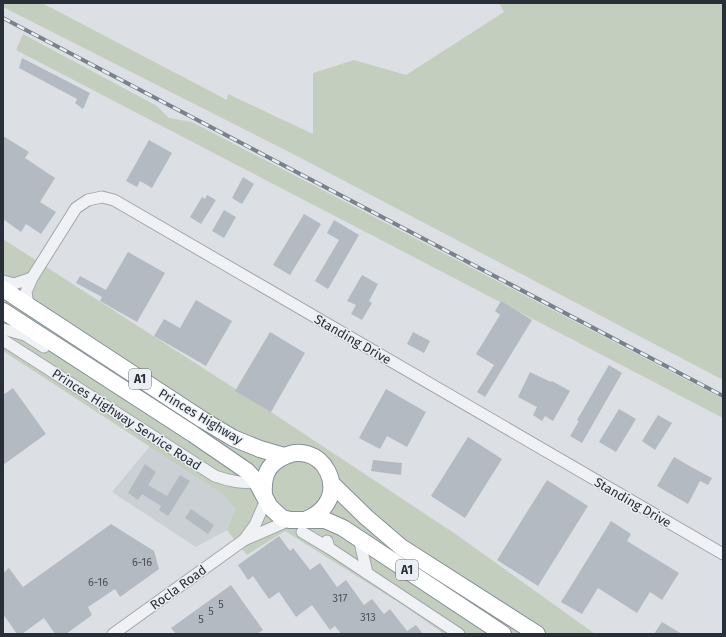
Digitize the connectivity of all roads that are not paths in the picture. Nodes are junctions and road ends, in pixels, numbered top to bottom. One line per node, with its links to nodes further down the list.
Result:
1 (32, 278): 2 (street); 4 (street, Standing Drive); 16 (street, Standing Drive)
2 (3, 281)
3 (3, 289): 4 (highway, Princes Highway / A1)
4 (28, 305): 9 (highway, Princes Highway / A1)
5 (3, 311): 8 (highway, Princes Highway / A1)
6 (3, 329): 8 (street)
7 (3, 340): 10 (street, Princes Highway Service Road)
8 (99, 373): 10 (highway, Princes Highway / A1)
9 (284, 456): 11 (highway, Princes Highway / A1); 12 (highway)
10 (256, 481): 12 (highway, Princes Highway / A1)
11 (332, 483): 13 (highway); 21 (highway, Princes Highway / A1)
12 (265, 497): 13 (highway, Princes Highway / A1); 15 (street, Rocla Road)
13 (299, 524): 14 (highway, A1); 15 (street, Rocla Road); 17 (street)
14 (359, 538): 17 (street); 20 (highway, A1)
15 (244, 540): 19 (street, Rocla Road)
16 (723, 554)
17 (367, 573): 18 (street)
18 (456, 633)
19 (113, 634)
20 (503, 634)
21 (536, 634)

